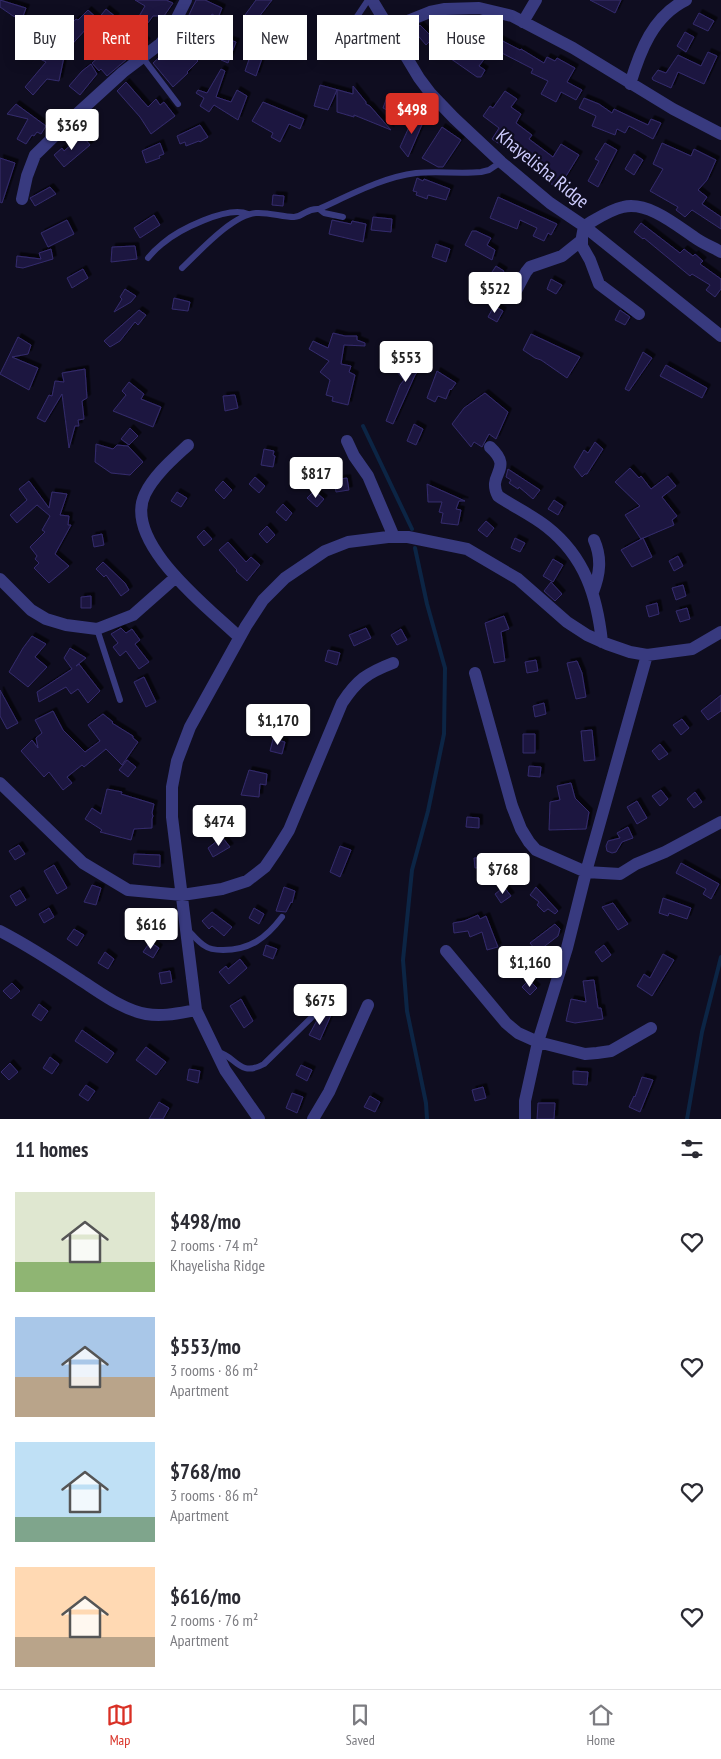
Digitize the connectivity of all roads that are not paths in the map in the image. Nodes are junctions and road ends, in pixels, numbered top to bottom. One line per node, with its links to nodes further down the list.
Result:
1 (186, 0): 11 (street)
2 (368, 0): 7 (lane)
3 (372, 0): 8 (street, Khayelisha Ridge)
4 (536, 0): 10 (street)
5 (686, 0): 15 (street)
6 (461, 5): 9 (street); 10 (street)
7 (359, 15)
8 (382, 15)
9 (419, 16)
10 (523, 22): 15 (street)
11 (148, 54)
12 (140, 60): 19 (street)
13 (145, 60): 16 (lane)
14 (407, 60): 18 (street, Khayelisha Ridge)
15 (630, 84): 17 (street)
16 (178, 104)
17 (721, 134)
18 (501, 162): 20 (lane); 23 (street, Khayelisha Ridge)
19 (22, 199)
20 (320, 209): 21 (lane); 22 (lane)
21 (248, 214): 26 (lane); 27 (lane)
22 (343, 217)
23 (584, 226): 24 (street); 25 (street); 30 (street, Khayelisha Ridge)
24 (582, 240): 28 (street); 29 (street)
25 (721, 252)
26 (148, 258)
27 (182, 268)
28 (479, 298)
29 (639, 314)
30 (721, 336)
31 (347, 441): 34 (street)
32 (188, 445): 36 (street)
33 (490, 447): 38 (street)
34 (394, 537): 41 (street); 42 (street)
35 (594, 540): 38 (street)
36 (176, 577): 39 (street); 41 (street)
37 (0, 579): 39 (street)
38 (593, 592): 42 (street)
39 (97, 629): 46 (lane)
40 (721, 632): 43 (street)
41 (239, 638): 50 (street)
42 (602, 642): 43 (street)
43 (647, 655): 49 (street)
44 (393, 663): 50 (street)
45 (475, 673): 49 (street)
46 (120, 700)
47 (0, 783): 50 (street)
48 (721, 822): 49 (street)
49 (586, 872): 59 (street)
50 (182, 896): 52 (street)
51 (282, 917): 52 (lane)
52 (187, 928): 57 (street)
53 (0, 931): 57 (street)
54 (446, 951): 59 (street)
55 (323, 998): 60 (lane)
56 (368, 1005): 62 (street)
57 (196, 1010): 60 (street)
58 (651, 1028): 59 (street)
59 (538, 1042): 63 (street)
60 (215, 1052): 61 (street)
61 (259, 1119)
62 (313, 1119)
63 (525, 1119)

